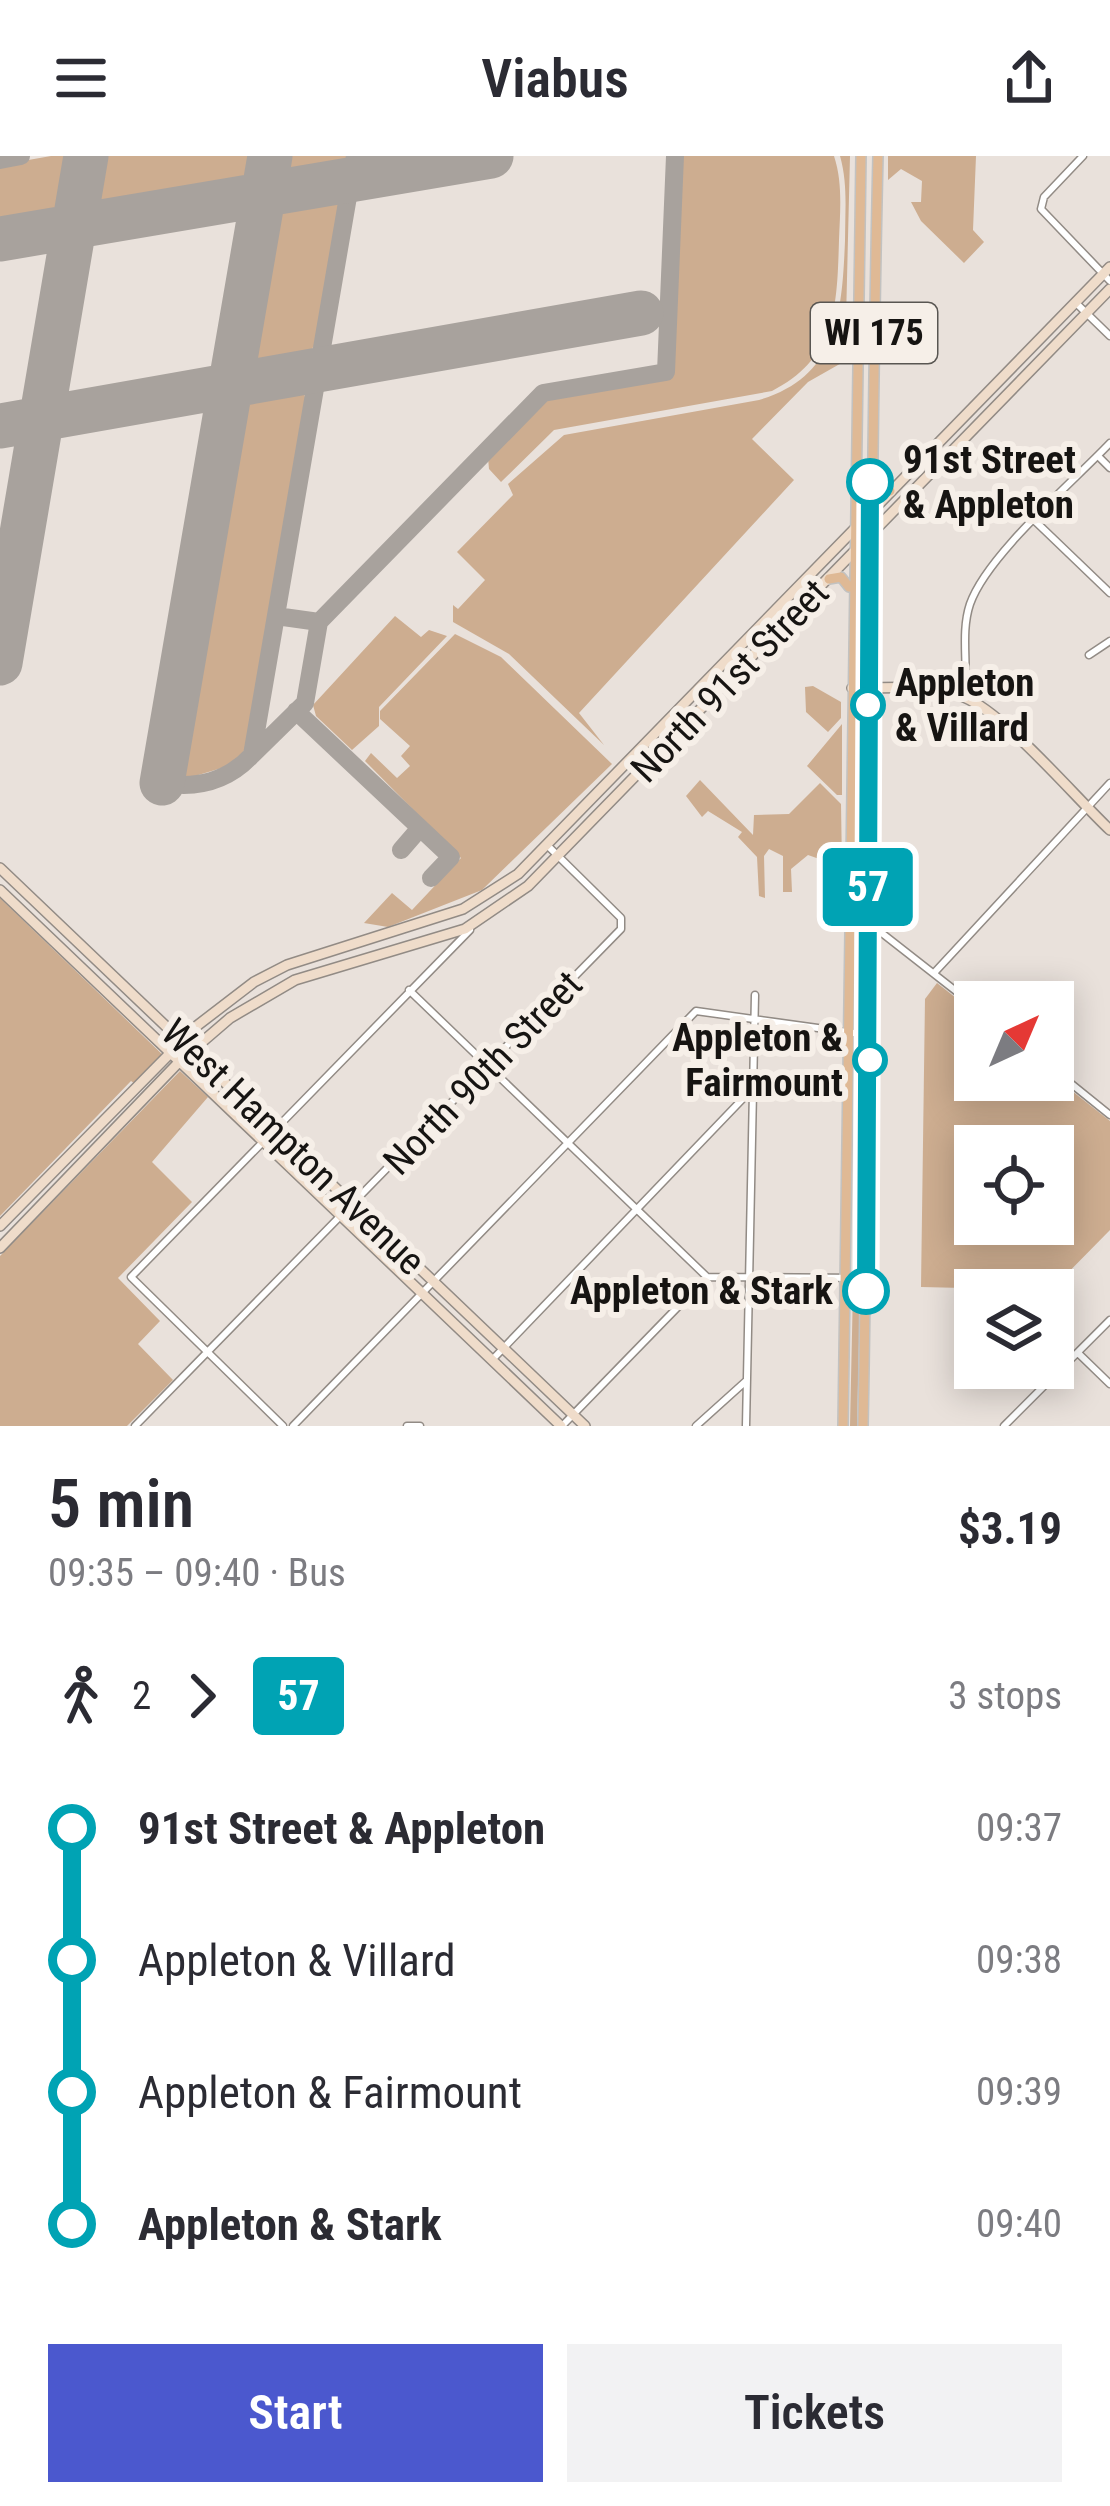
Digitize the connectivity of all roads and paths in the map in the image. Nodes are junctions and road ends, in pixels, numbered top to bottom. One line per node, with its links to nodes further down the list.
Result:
1 (861, 156): 15 (main road, WI 175)
2 (878, 156): 11 (main road, WI 175)
3 (1083, 156): 4 (street)
4 (1108, 278): 5 (main road, North 91st Street); 6 (main road, North 91st Street)
5 (1075, 302): 6 (street); 12 (main road, North 91st Street)
6 (1087, 314): 7 (street); 16 (main road, North 91st Street)
7 (1110, 336)
8 (1110, 443): 9 (street)
9 (1097, 456): 10 (street); 14 (street)
10 (1110, 468)
11 (870, 482): 12 (main road); 13 (main road, WI 175)
12 (890, 491): 13 (main road, North 91st Street)
13 (870, 511): 15 (main road, North 91st Street); 16 (main road, WI 175)
14 (1036, 521): 19 (street); 27 (street)
15 (852, 530): 17 (main road, WI 175); 31 (main road, North 91st Street)
16 (869, 537): 17 (main road, North 91st Street); 22 (main road, WI 175)
17 (851, 556): 18 (main road, North 91st Street); 20 (main road, WI 175)
18 (830, 579): 20 (main road); 32 (main road, North 91st Street)
19 (1110, 592)
20 (851, 594): 21 (main road, WI 175)
21 (851, 621): 22 (main road); 25 (main road, WI 175)
22 (868, 624): 26 (main road, WI 175)
23 (1110, 641): 24 (street)
24 (1089, 655)
25 (852, 688): 26 (main road); 37 (main road, WI 175)
26 (868, 688): 27 (main road); 38 (main road, WI 175)
27 (964, 697): 29 (main road)
28 (1110, 784): 29 (street)
29 (1086, 807): 30 (main road); 41 (street)
30 (1110, 830)
31 (548, 846): 32 (street); 35 (main road, North 91st Street)
32 (557, 855): 36 (main road, North 91st Street); 52 (street, North 90th Street)
33 (0, 868): 48 (main road, West Hampton Avenue)
34 (0, 890): 50 (main road, West Hampton Avenue)
35 (463, 909): 39 (main road); 48 (main road)
36 (478, 921): 39 (main road); 40 (street, North 91st Street)
37 (854, 923): 38 (street); 46 (main road, WI 175)
38 (869, 927): 41 (street); 47 (main road, WI 175)
39 (448, 935): 40 (street, North 91st Street); 49 (main road)
40 (440, 958): 43 (street, North 91st Street)
41 (934, 973): 42 (street)
42 (954, 989)
43 (409, 990): 52 (street); 56 (street, North 91st Street)
44 (755, 995): 45 (street)
45 (755, 1018): 46 (street); 53 (street); 58 (street)
46 (852, 1034): 47 (street); 66 (main road, WI 175)
47 (870, 1035): 67 (main road, WI 175)
48 (182, 1041): 49 (main road, West Hampton Avenue); 50 (main road)
49 (192, 1050): 51 (main road); 56 (main road, West Hampton Avenue)
50 (171, 1052): 51 (main road, West Hampton Avenue); 62 (main road)
51 (180, 1061): 57 (main road, West Hampton Avenue); 63 (main road)
52 (488, 1067): 58 (street); 59 (street, North 90th Street)
53 (755, 1086): 60 (street); 65 (street)
54 (1074, 1086): 55 (street)
55 (1110, 1114)
56 (273, 1130): 57 (street, North 91st Street); 59 (main road, West Hampton Avenue)
57 (262, 1141): 61 (main road, West Hampton Avenue); 73 (street, North 91st Street)
58 (567, 1142): 60 (street); 68 (street)
59 (354, 1205): 61 (street, North 90th Street); 68 (main road, West Hampton Avenue)
60 (637, 1209): 64 (street); 71 (street)
61 (342, 1218): 69 (main road, West Hampton Avenue); 73 (street, North 90th Street)
62 (0, 1226)
63 (0, 1248)
64 (707, 1276): 65 (street); 77 (street)
65 (750, 1277): 66 (street); 75 (street)
66 (847, 1278): 67 (street); 87 (main road, WI 175)
67 (866, 1279): 88 (main road, WI 175)
68 (433, 1281): 69 (street); 71 (main road, West Hampton Avenue)
69 (421, 1293): 74 (main road, West Hampton Avenue); 80 (street)
70 (1110, 1319): 72 (street)
71 (503, 1348): 74 (street); 77 (main road, West Hampton Avenue)
72 (1077, 1352): 76 (street); 89 (street)
73 (207, 1353): 78 (street, North 90th Street); 79 (street)
74 (492, 1360): 83 (main road, West Hampton Avenue)
75 (747, 1380): 85 (street); 86 (street)
76 (1110, 1384)
77 (573, 1415): 83 (street); 84 (main road, West Hampton Avenue)
78 (135, 1426)
79 (284, 1426)
80 (293, 1426)
81 (407, 1426): 82 (street)
82 (420, 1426)
83 (562, 1426)
84 (585, 1426)
85 (696, 1426)
86 (746, 1426)
87 (843, 1426)
88 (863, 1426)
89 (1004, 1426)

